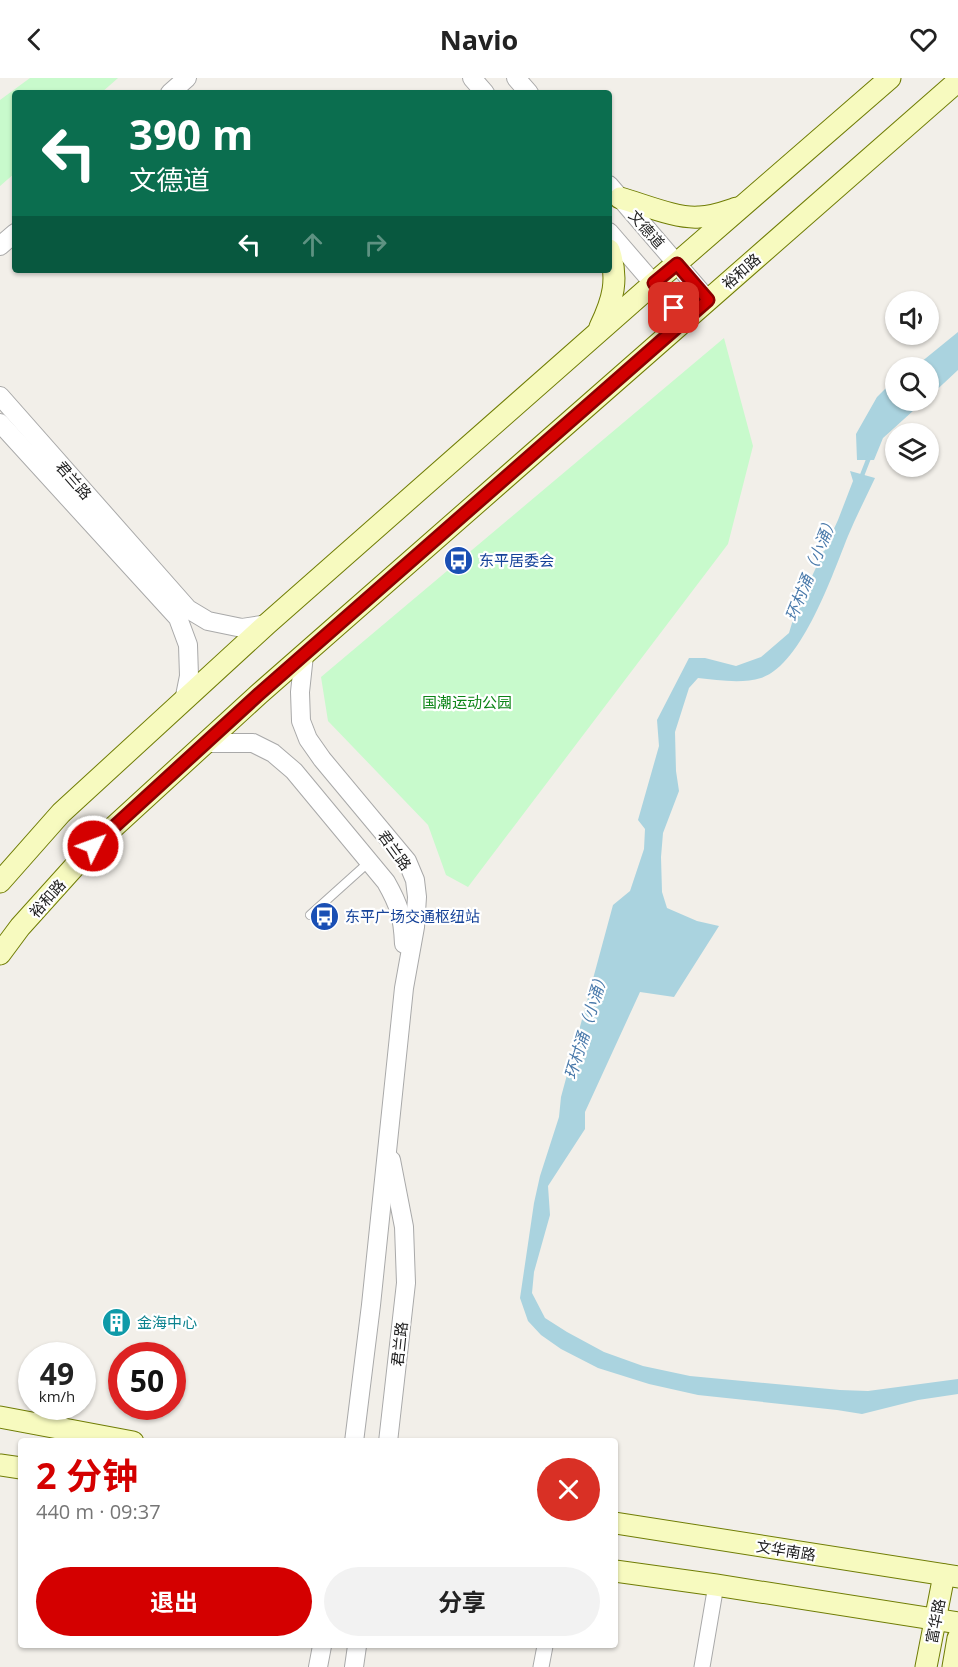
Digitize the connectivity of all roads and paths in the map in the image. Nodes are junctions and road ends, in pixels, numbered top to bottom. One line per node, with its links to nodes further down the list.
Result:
1 (187, 78): 6 (street)
2 (472, 78): 7 (street)
3 (516, 78): 8 (street)
4 (890, 78): 10 (main road)
5 (958, 81): 17 (main road, 裕和路)
6 (173, 90)
7 (482, 90)
8 (526, 90)
9 (615, 192): 10 (main road); 15 (street, 文德道)
10 (743, 207): 15 (main road)
11 (612, 235): 16 (street, 文德道)
12 (12, 236): 13 (street)
13 (0, 246)
14 (612, 258): 19 (main road)
15 (677, 264): 16 (main road); 17 (street, 文德道)
16 (654, 283): 18 (street, 文德道); 19 (main road)
17 (708, 300): 18 (main road, 裕和路)
18 (685, 320): 23 (main road, 裕和路)
19 (597, 334): 22 (main road)
20 (0, 396): 22 (street, 君兰路)
21 (0, 423): 24 (street, 君兰路)
22 (267, 624): 24 (main road)
23 (304, 655): 25 (main road, 裕和路); 30 (street, 君兰路)
24 (184, 701): 27 (main road)
25 (206, 744): 26 (street); 29 (main road, 裕和路)
26 (370, 861): 28 (lane); 30 (street)
27 (0, 882)
28 (309, 915)
29 (0, 954)
30 (404, 988): 31 (street, 君兰路)
31 (388, 1140): 34 (street, 君兰路); 35 (street, 君兰路)
32 (0, 1418): 33 (main road)
33 (111, 1438)
34 (354, 1438)
35 (388, 1438)
36 (0, 1465): 37 (main road)
37 (18, 1468)
38 (618, 1523): 40 (main road, 文华南路)
39 (618, 1571): 41 (main road)
40 (951, 1576): 42 (main road, 富华路)
41 (716, 1585): 42 (main road); 51 (street)
42 (934, 1619): 43 (main road); 52 (main road, 富华路)
43 (958, 1623)
44 (958, 1638): 53 (main road, 富华路)
45 (322, 1648): 48 (street)
46 (357, 1648): 49 (street)
47 (545, 1648): 50 (street)
48 (318, 1667)
49 (354, 1667)
50 (541, 1667)
51 (702, 1667)
52 (926, 1667)
53 (953, 1667)

